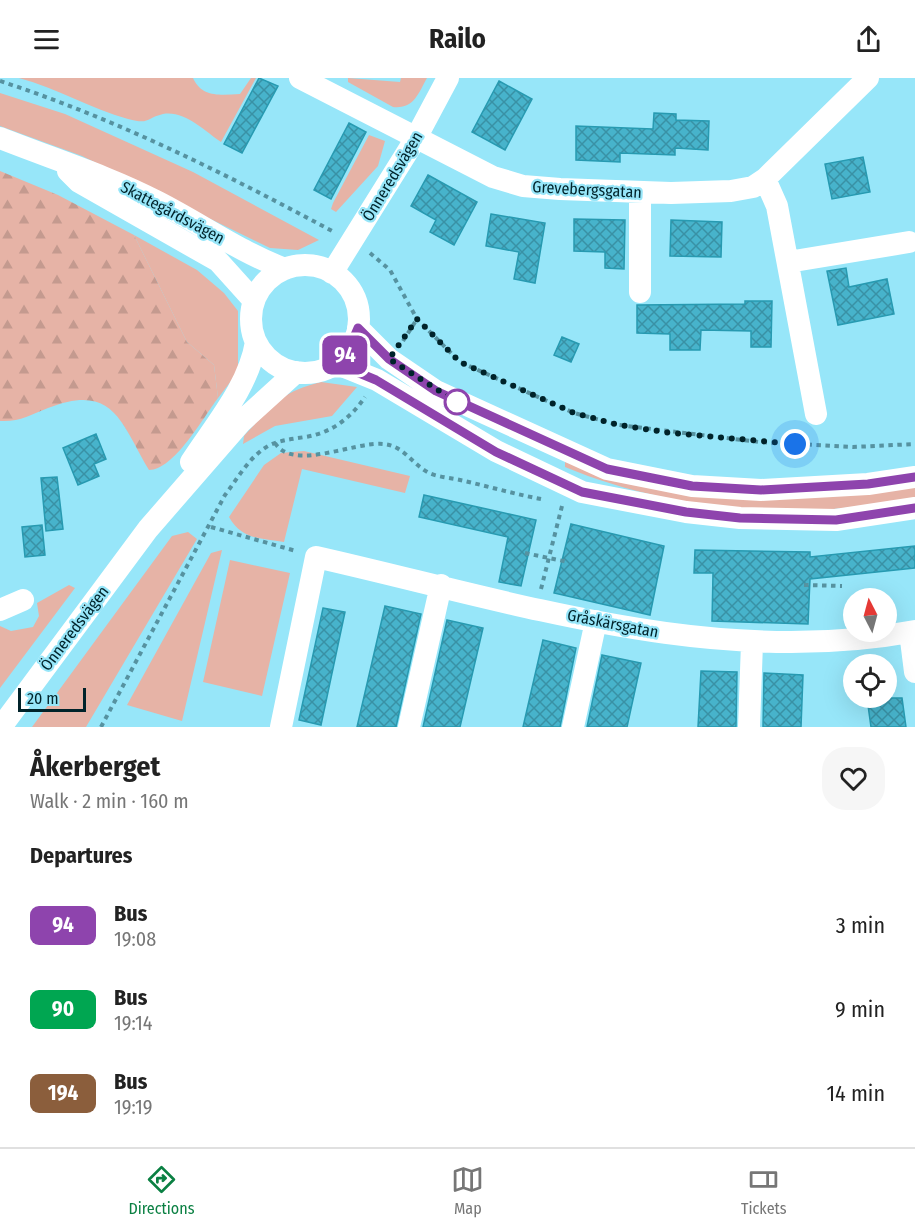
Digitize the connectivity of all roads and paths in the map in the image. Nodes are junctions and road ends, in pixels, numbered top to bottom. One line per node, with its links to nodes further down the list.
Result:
1 (300, 78): 6 (street, Grevebergsgatan)
2 (448, 78): 6 (street, Önneredsvägen)
3 (868, 78): 8 (street, Grevebergsgatan)
4 (0, 81): 10 (path)
5 (0, 138): 7 (street, Skattegårdsvägen)
6 (416, 138): 9 (street, Grevebergsgatan); 10 (street, Önneredsvägen)
7 (58, 162): 13 (street, Skattegårdsvägen); 16 (street, Skattegårdsvägen)
8 (765, 179): 9 (street, Grevebergsgatan); 12 (street)
9 (640, 192): 15 (street)
10 (352, 242): 14 (street, Önneredsvägen); 17 (path)
11 (909, 242): 12 (street)
12 (788, 262): 24 (street)
13 (285, 269): 14 (street, Skattegårdsvägen); 16 (street)
14 (332, 273): 18 (street)
15 (640, 292)
16 (254, 301): 19 (street)
17 (417, 319): 20 (path); 26 (path)
18 (358, 328): 20 (street); 21 (street)
19 (255, 342): 22 (street); 32 (street, Önneredsvägen)
20 (389, 359): 27 (street)
21 (335, 363): 22 (street); 23 (street)
22 (296, 372): 32 (street, Önneredsvägen)
23 (376, 380): 25 (path); 30 (street)
24 (816, 414)
25 (275, 443): 28 (path); 31 (path)
26 (915, 444)
27 (915, 477)
28 (552, 498)
29 (564, 498): 35 (path)
30 (915, 508)
31 (211, 527): 34 (path); 48 (path)
32 (148, 529): 47 (street, Önneredsvägen)
33 (525, 553): 35 (path)
34 (316, 557): 37 (street, Gråskärsgatan); 49 (street)
35 (548, 557): 36 (path); 41 (path)
36 (568, 562)
37 (441, 585): 41 (street, Gråskärsgatan); 50 (street)
38 (804, 585): 39 (path)
39 (842, 586)
40 (23, 600): 42 (street)
41 (537, 609): 43 (street, Gråskärsgatan)
42 (0, 610)
43 (596, 621): 45 (street, Gråskärsgatan); 51 (street)
44 (912, 631): 45 (street, Gråskärsgatan); 46 (street)
45 (752, 643): 52 (street)
46 (915, 672)
47 (1, 727)
48 (101, 727)
49 (281, 727)
50 (409, 727)
51 (573, 727)
52 (749, 727)

